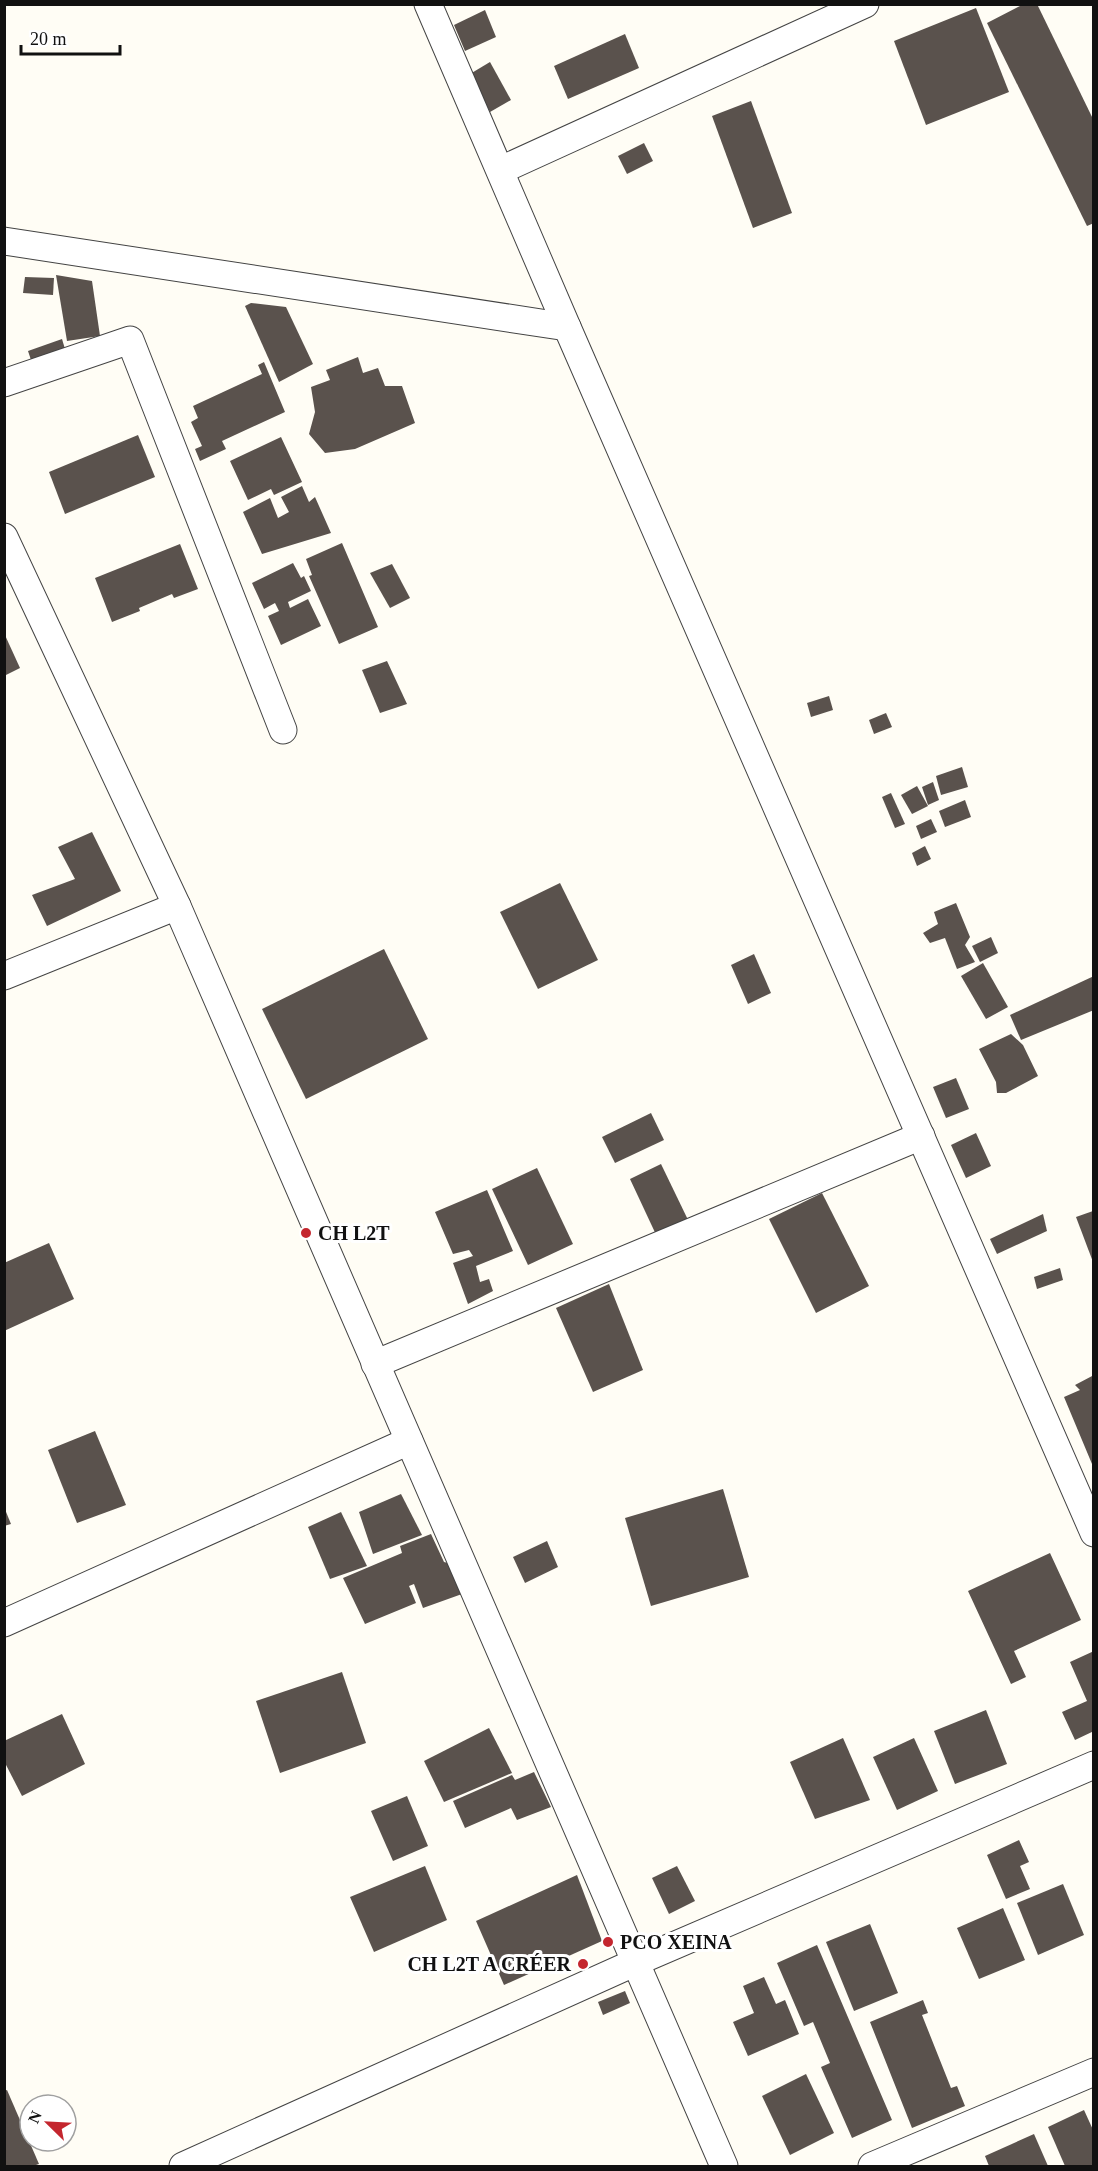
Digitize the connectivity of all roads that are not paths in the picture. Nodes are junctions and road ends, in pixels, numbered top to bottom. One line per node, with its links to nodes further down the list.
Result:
1 (429, 4): 3 (street)
2 (865, 4): 3 (street)
3 (501, 170): 5 (street)
4 (4, 241): 5 (street)
5 (567, 327): 11 (street)
6 (4, 383): 8 (street)
7 (4, 537): 9 (street)
8 (283, 730)
9 (177, 906): 10 (street); 12 (street)
10 (4, 976)
11 (921, 1136): 12 (street); 14 (street)
12 (375, 1364): 13 (street)
13 (409, 1442): 15 (street); 17 (street)
14 (1094, 1533)
15 (4, 1623)
16 (1094, 1765): 17 (street)
17 (636, 1962): 19 (street); 20 (street)
18 (1094, 2072): 21 (street)
19 (183, 2166)
20 (724, 2166)
21 (872, 2166)

